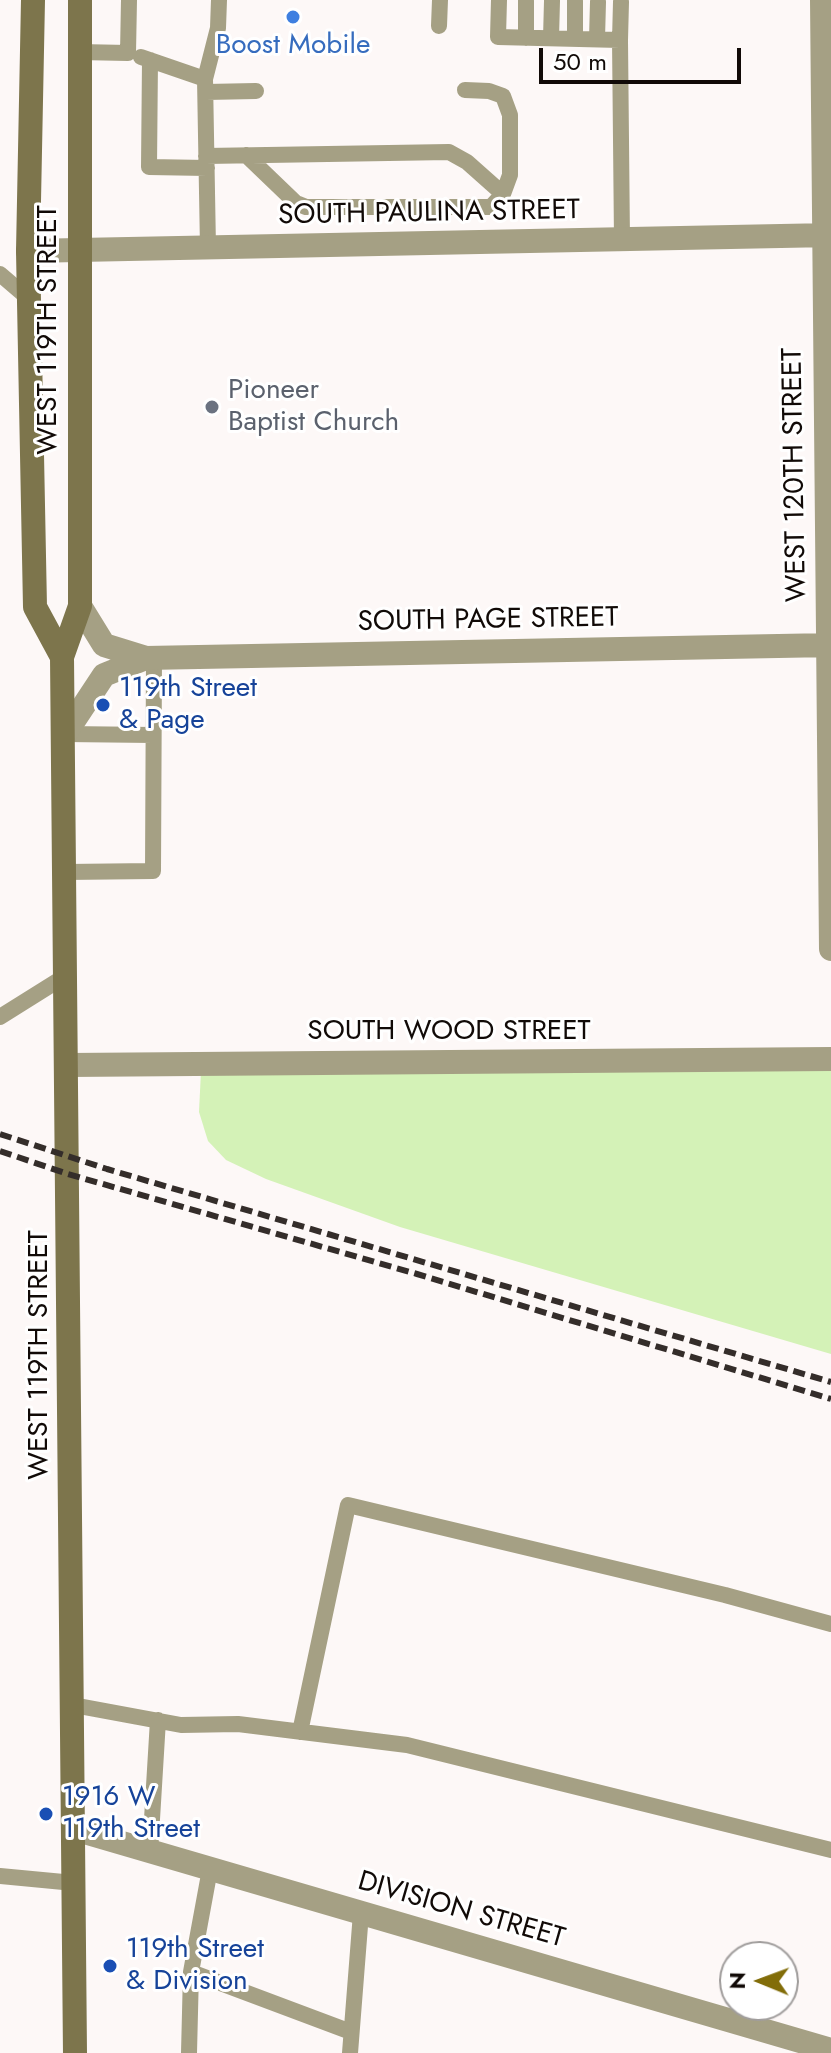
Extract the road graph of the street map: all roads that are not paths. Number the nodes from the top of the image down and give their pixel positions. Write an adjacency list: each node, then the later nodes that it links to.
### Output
1 (33, 0): 32 (street, WEST 119TH STREET)
2 (80, 0): 19 (street, WEST 119TH STREET)
3 (129, 0): 20 (lane)
4 (219, 0): 22 (lane)
5 (440, 0): 13 (lane)
6 (499, 0): 14 (lane)
7 (822, 0): 28 (street, WEST 120TH STREET)
8 (526, 1): 14 (lane)
9 (552, 1): 15 (lane)
10 (575, 1): 16 (lane)
11 (598, 2): 17 (lane)
12 (621, 2): 18 (lane)
13 (439, 26)
14 (526, 38): 15 (lane)
15 (551, 38): 16 (lane)
16 (575, 39): 17 (lane)
17 (597, 39): 18 (lane)
18 (620, 40): 29 (lane)
19 (79, 52): 20 (lane); 31 (street, WEST 119TH STREET)
20 (128, 53): 21 (lane)
21 (150, 60): 22 (lane); 26 (lane)
22 (206, 85): 24 (lane); 26 (lane)
23 (465, 90): 27 (lane)
24 (256, 91)
25 (246, 155): 26 (lane); 27 (lane); 27 (lane)
26 (206, 162): 30 (lane)
27 (503, 194)
28 (827, 235): 29 (street, SOUTH PAULINA STREET); 35 (street, WEST 120TH STREET)
29 (622, 240): 30 (street, SOUTH PAULINA STREET)
30 (208, 248): 31 (street, SOUTH PAULINA STREET)
31 (79, 250): 32 (street, SOUTH PAULINA STREET); 36 (street, WEST 119TH STREET)
32 (28, 251): 34 (street, WEST 119TH STREET)
33 (0, 274): 34 (lane)
34 (28, 298): 38 (street, WEST 119TH STREET)
35 (828, 441): 37 (street, WEST 120TH STREET)
36 (80, 606): 38 (street, WEST 119TH STREET); 39 (street, SOUTH PAGE STREET)
37 (830, 645): 39 (street, SOUTH PAGE STREET); 43 (street, WEST 120TH STREET)
38 (62, 657): 40 (street, WEST 119TH STREET)
39 (150, 658): 40 (street, SOUTH PAGE STREET); 41 (lane)
40 (65, 734): 41 (lane); 42 (street, WEST 119TH STREET)
41 (153, 735): 42 (lane)
42 (66, 872): 44 (street, WEST 119TH STREET)
43 (831, 949)
44 (67, 975): 45 (lane); 47 (street, WEST 119TH STREET)
45 (0, 1017)
46 (831, 1059): 47 (street, SOUTH WOOD STREET)
47 (68, 1065): 49 (street, WEST 119TH STREET)
48 (831, 1624): 51 (lane)
49 (73, 1705): 50 (lane); 52 (street, WEST 119TH STREET)
50 (158, 1720): 51 (lane); 54 (lane)
51 (300, 1732): 53 (lane)
52 (74, 1829): 54 (street, DIVISION STREET); 57 (street, WEST 119TH STREET)
53 (831, 1850)
54 (150, 1852): 55 (street, DIVISION STREET)
55 (210, 1869): 58 (street, DIVISION STREET); 59 (lane)
56 (0, 1876): 57 (lane)
57 (74, 1883): 62 (street, WEST 119TH STREET)
58 (361, 1913): 60 (lane); 61 (street, DIVISION STREET)
59 (191, 1972): 60 (lane); 63 (lane)
60 (351, 2032): 64 (lane)
61 (831, 2050)
62 (75, 2053)
63 (189, 2053)
64 (350, 2053)

